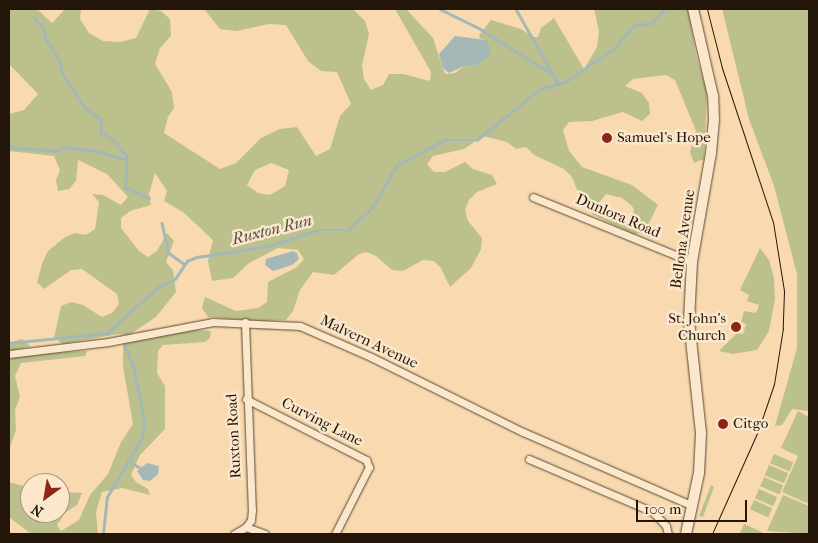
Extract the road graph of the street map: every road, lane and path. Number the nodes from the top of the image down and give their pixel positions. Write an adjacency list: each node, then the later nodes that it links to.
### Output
1 (693, 9): 3 (main road, Bellona Avenue)
2 (533, 197): 3 (street, Dunlora Road)
3 (692, 262): 8 (main road, Bellona Avenue)
4 (245, 322): 5 (street, Malvern Avenue); 6 (street, Ruxton Road); 8 (street, Malvern Avenue)
5 (9, 354)
6 (246, 399): 9 (street, Ruxton Road); 12 (street, Curving Lane)
7 (529, 459): 13 (street)
8 (693, 506): 14 (main road, Bellona Avenue)
9 (246, 526): 10 (street); 11 (street)
10 (234, 534)
11 (265, 534)
12 (335, 534)
13 (668, 534)
14 (686, 534)

